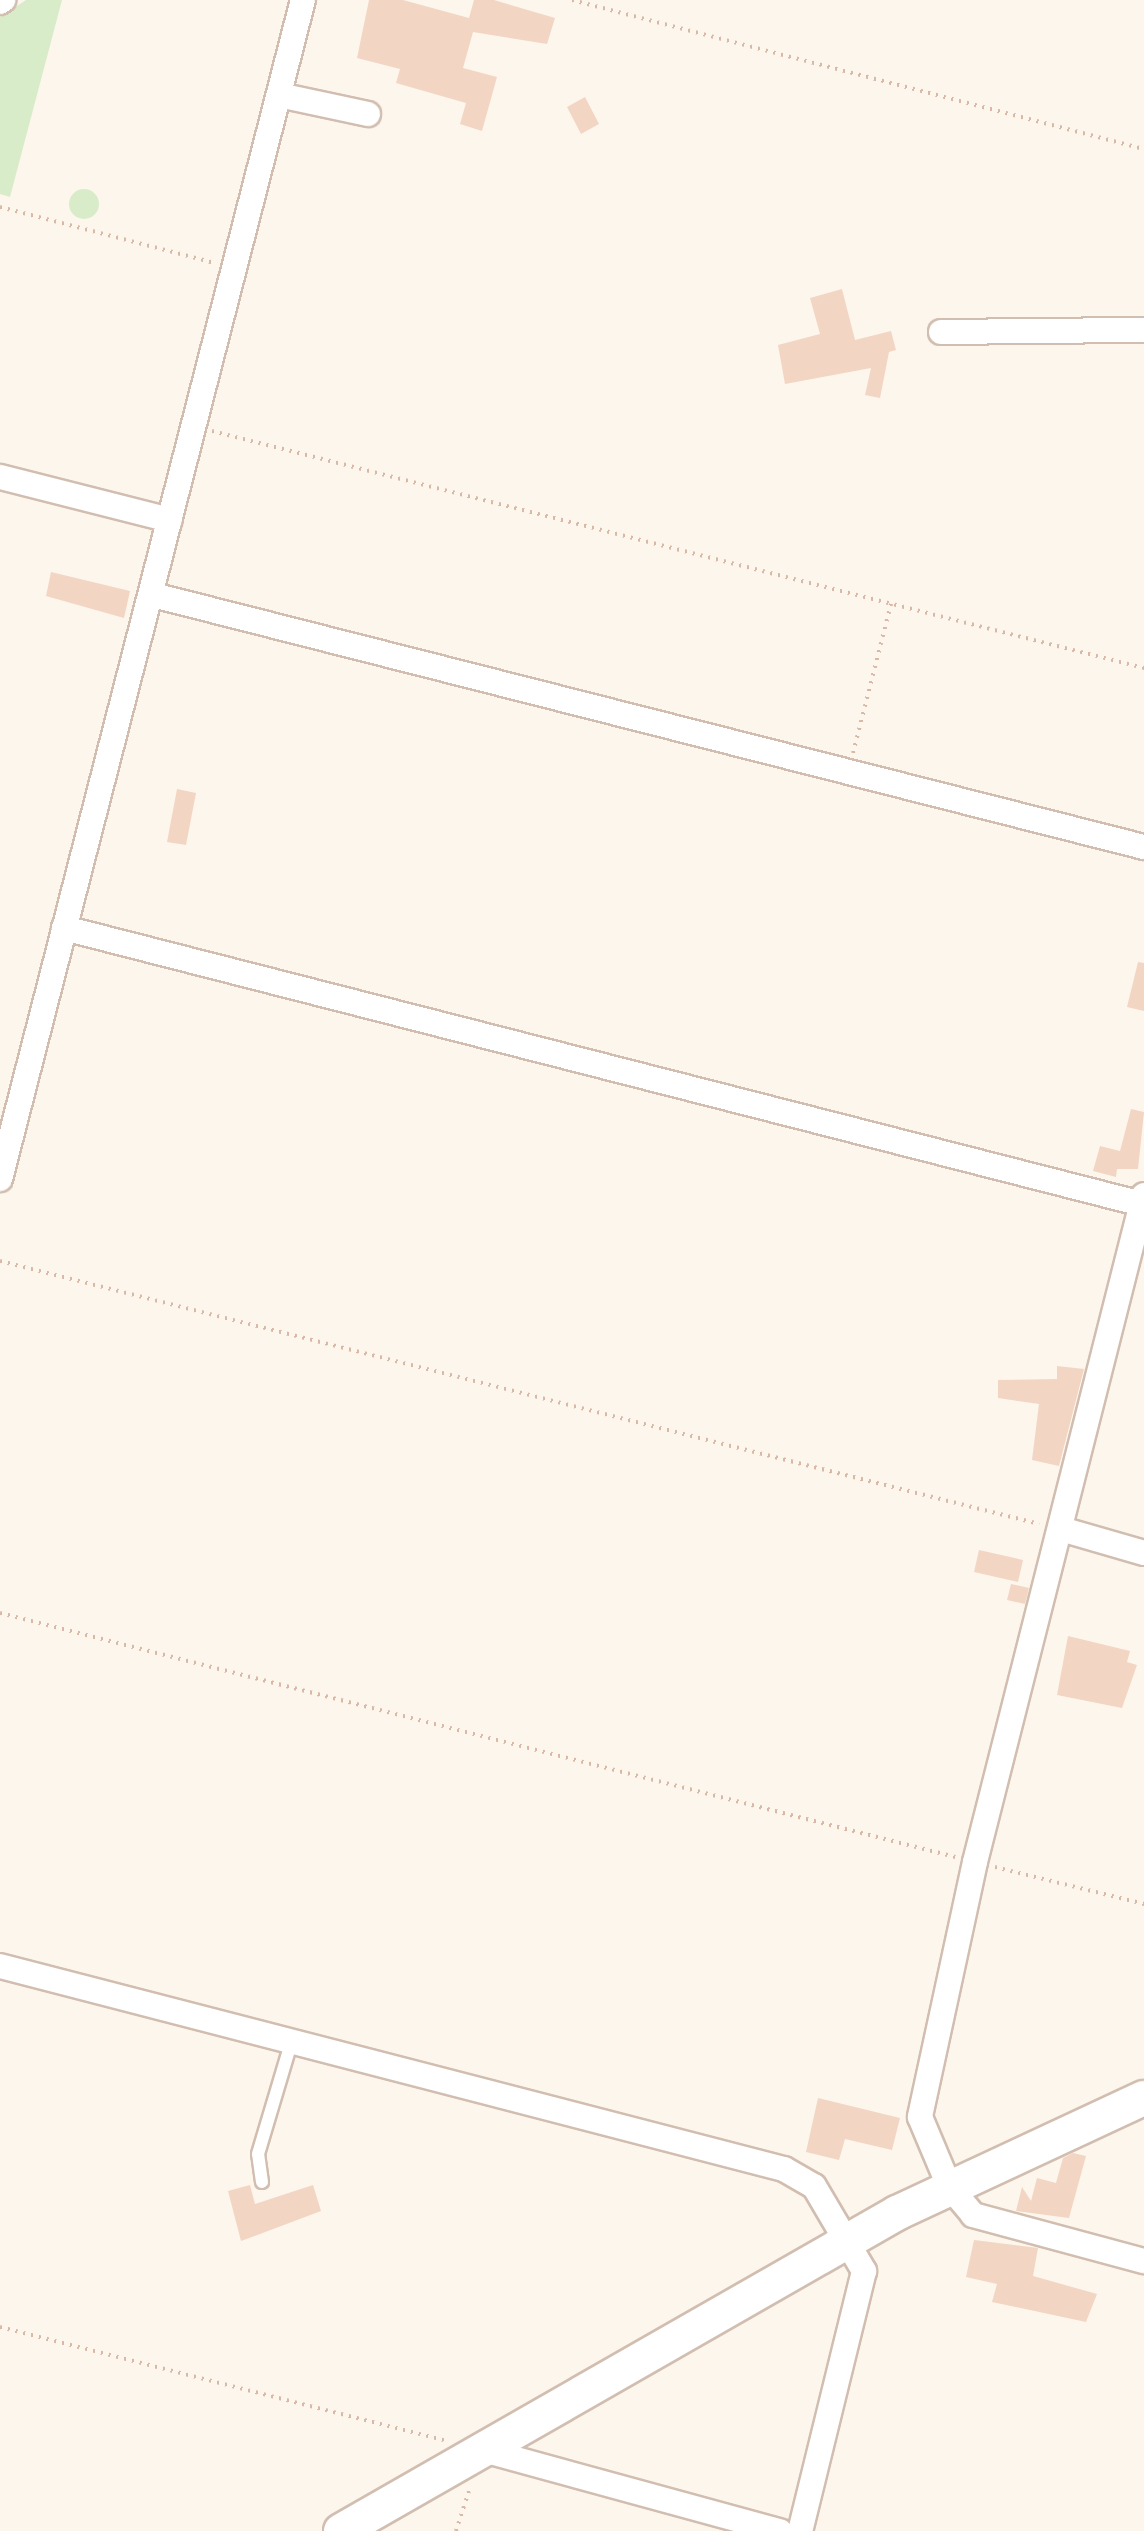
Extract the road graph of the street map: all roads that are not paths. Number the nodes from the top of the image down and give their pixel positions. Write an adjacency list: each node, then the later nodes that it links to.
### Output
1 (303, 0): 2 (street)
2 (279, 95): 3 (street); 7 (street)
3 (368, 114)
4 (1144, 330): 5 (street)
5 (941, 332)
6 (0, 477): 7 (street)
7 (170, 520): 8 (street)
8 (153, 595): 9 (street); 10 (street)
9 (1144, 847)
10 (64, 928): 11 (street); 12 (street)
11 (0, 1179)
12 (1143, 1200): 13 (street)
13 (1061, 1529): 14 (street); 19 (street)
14 (1144, 1553)
15 (0, 1966): 16 (street)
16 (291, 2043): 18 (lane); 20 (street)
17 (1144, 2098): 19 (street)
18 (262, 2182)
19 (949, 2186): 20 (street); 21 (street)
20 (850, 2238): 22 (street); 25 (street)
21 (1144, 2261)
22 (483, 2450): 23 (street); 24 (street)
23 (341, 2531)
24 (780, 2531)
25 (800, 2531)

